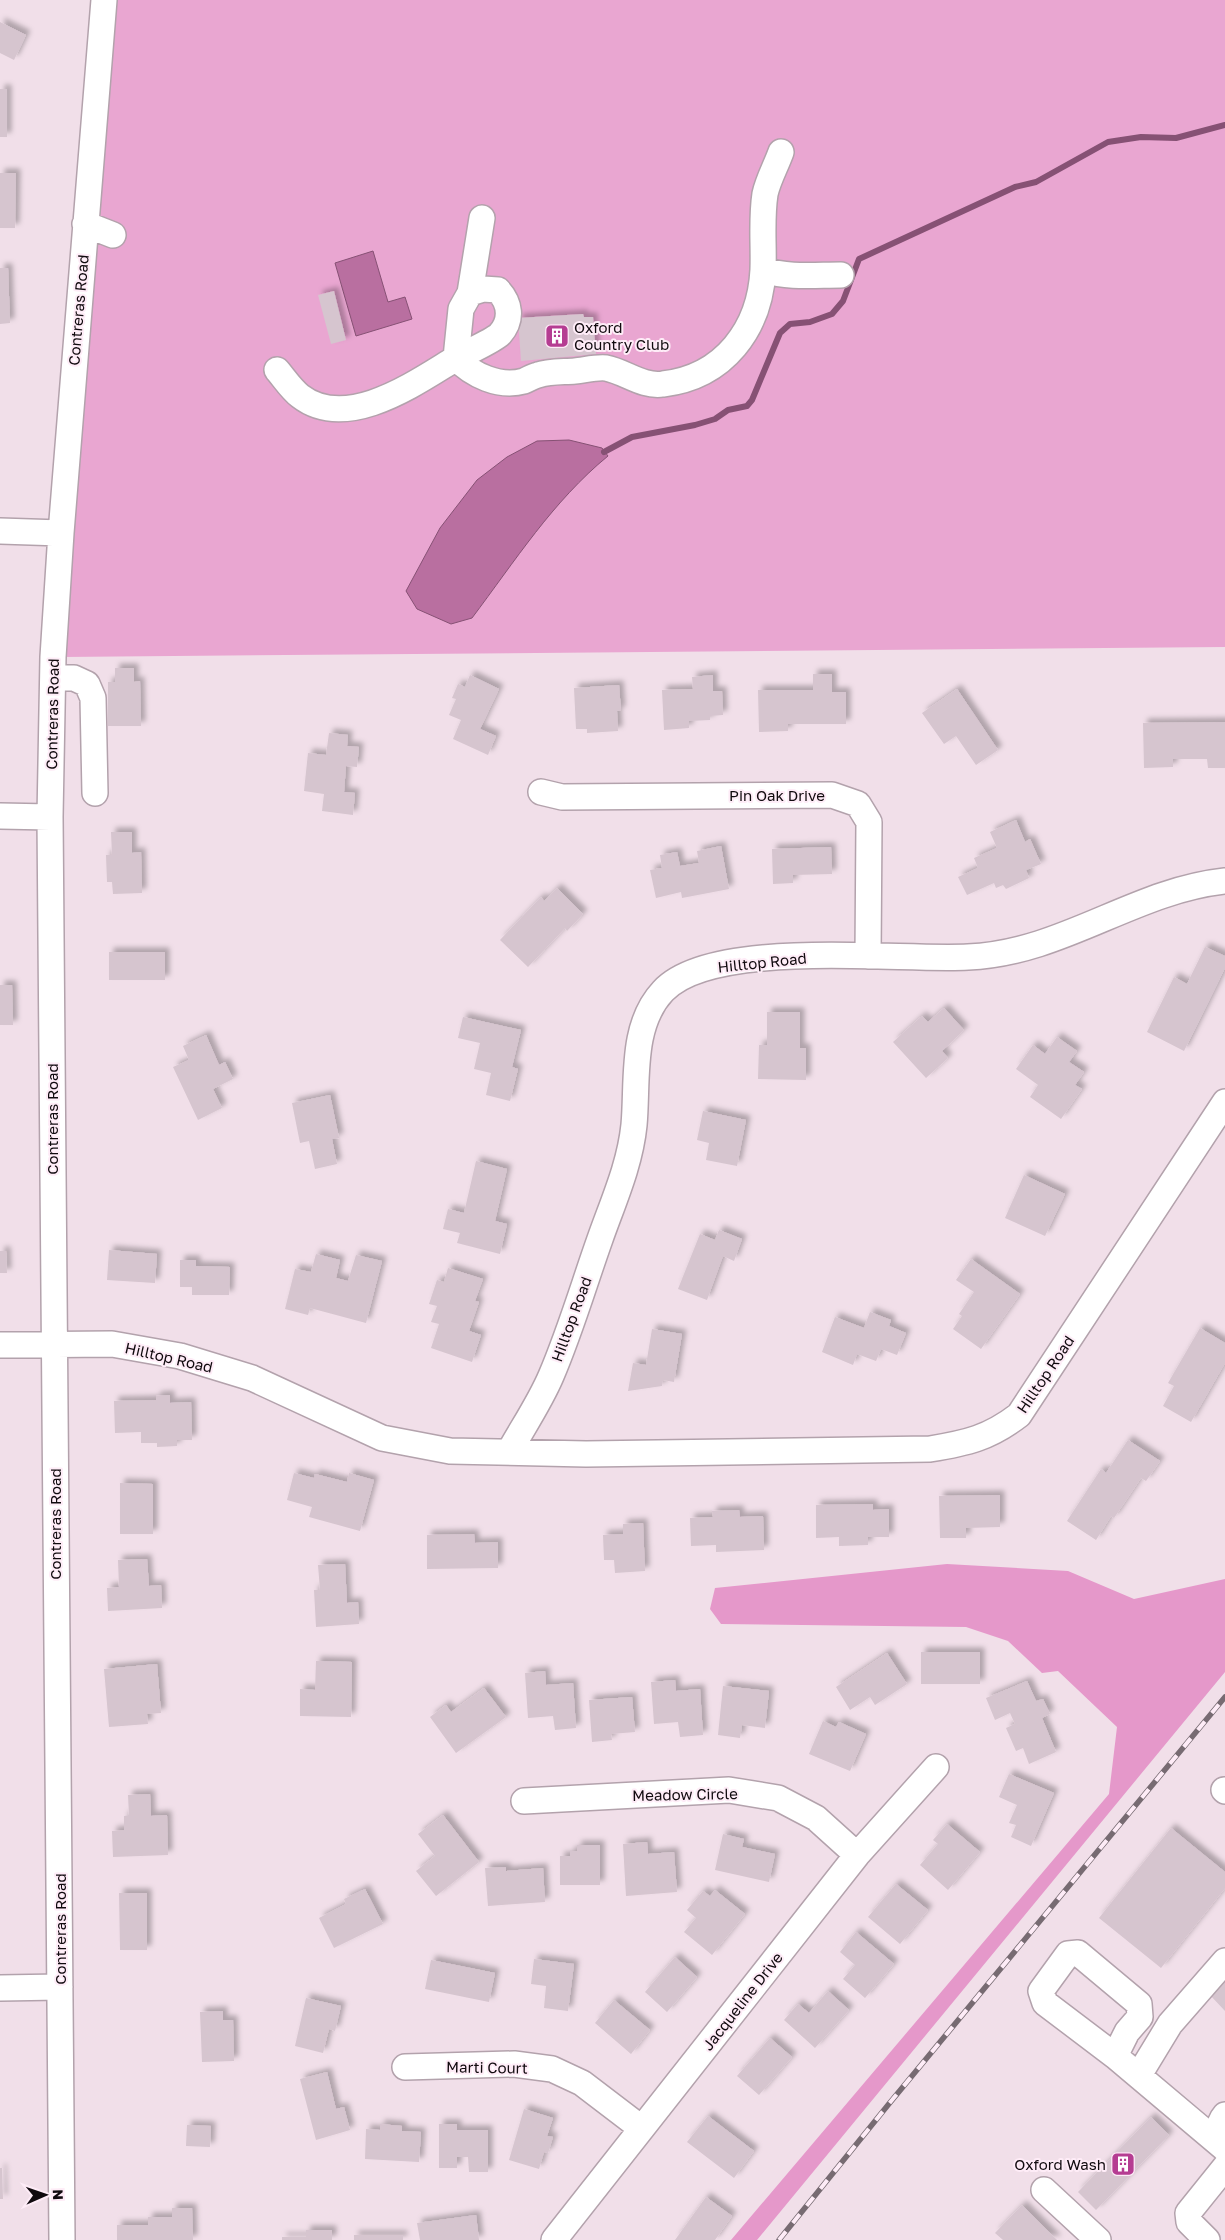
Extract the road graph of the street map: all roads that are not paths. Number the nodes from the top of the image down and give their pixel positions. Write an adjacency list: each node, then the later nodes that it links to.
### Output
1 (104, 0): 4 (street, Contreras Road)
2 (781, 152): 6 (street)
3 (482, 218): 8 (street)
4 (85, 224): 5 (street); 12 (street, Contreras Road)
5 (113, 235)
6 (763, 270): 7 (street); 9 (street)
7 (841, 275)
8 (470, 293): 9 (street); 9 (street)
9 (456, 358): 10 (street)
10 (277, 370)
11 (0, 531): 12 (street)
12 (60, 533): 13 (street, Contreras Road)
13 (52, 678): 15 (street); 17 (street, Contreras Road)
14 (541, 792): 19 (street, Pin Oak Drive)
15 (95, 793)
16 (0, 816): 17 (street)
17 (50, 817): 21 (street, Contreras Road)
18 (1225, 881): 19 (street, Hilltop Road)
19 (868, 956): 23 (street, Hilltop Road)
20 (1225, 1102): 23 (street, Hilltop Road)
21 (53, 1344): 22 (street, Hilltop Road); 23 (street, Hilltop Road); 28 (street, Contreras Road)
22 (0, 1345)
23 (509, 1452)
24 (936, 1766): 26 (street, Jacqueline Drive)
25 (524, 1801): 26 (street, Meadow Circle)
26 (857, 1855): 34 (street, Jacqueline Drive)
27 (1225, 1961): 32 (street)
28 (60, 1987): 29 (street); 37 (street, Contreras Road)
29 (0, 1988)
30 (1115, 2056): 32 (street)
31 (405, 2067): 34 (street, Marti Court)
32 (1139, 2075): 35 (street)
33 (1225, 2115): 35 (street)
34 (642, 2128): 38 (street, Jacqueline Drive)
35 (1224, 2154): 40 (street)
36 (1044, 2190): 39 (street)
37 (62, 2240)
38 (554, 2240)
39 (1098, 2240)
40 (1207, 2240)

